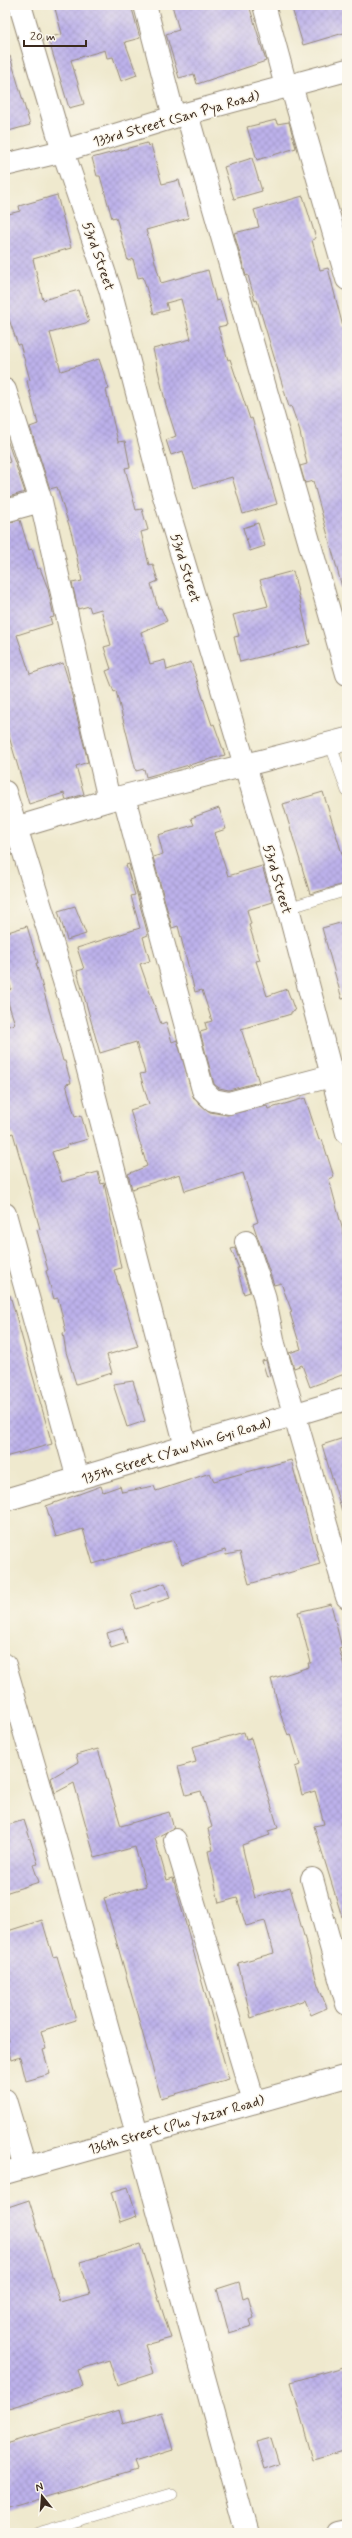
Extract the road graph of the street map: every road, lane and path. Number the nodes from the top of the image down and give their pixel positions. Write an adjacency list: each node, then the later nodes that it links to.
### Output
1 (20, 5): 7 (street, 53rd Street)
2 (145, 5): 6 (street)
3 (264, 5): 5 (street)
4 (347, 70): 5 (street, 133rd Street (San Pya Road))
5 (289, 86): 6 (street, 133rd Street (San Pya Road)); 9 (street)
6 (180, 116): 7 (street, 133rd Street (San Pya Road)); 13 (street)
7 (63, 151): 8 (street, 133rd Street (San Pya Road)); 15 (street, 53rd Street)
8 (5, 165)
9 (347, 279)
10 (5, 390): 11 (street)
11 (41, 501): 12 (street); 18 (street)
12 (5, 511)
13 (347, 674)
14 (338, 741): 15 (street); 16 (lane)
15 (245, 765): 18 (street); 21 (street, 53rd Street)
16 (347, 791)
17 (5, 792): 19 (street)
18 (116, 799): 19 (street); 22 (street)
19 (10, 829): 28 (street)
20 (347, 890): 21 (lane)
21 (288, 908): 22 (street, 53rd Street)
22 (331, 1076): 23 (street, 53rd Street)
23 (347, 1133)
24 (5, 1214): 29 (street)
25 (246, 1242): 27 (street)
26 (347, 1399): 27 (street, 135th Street (Yaw Min Gyi Road))
27 (295, 1414): 28 (street, 135th Street (Yaw Min Gyi Road)); 31 (street)
28 (186, 1447): 29 (street, 135th Street (Yaw Min Gyi Road))
29 (78, 1480): 30 (street, 135th Street (Yaw Min Gyi Road))
30 (5, 1500)
31 (347, 1597)
32 (5, 1665): 39 (street)
33 (175, 1840): 38 (street)
34 (312, 1879): 35 (street)
35 (347, 2004)
36 (347, 2076): 38 (street, 136th Street (Pho Yazar Road))
37 (5, 2100): 40 (street)
38 (254, 2102): 39 (street, 136th Street (Pho Yazar Road))
39 (136, 2135): 40 (street, 136th Street (Pho Yazar Road)); 44 (street)
40 (15, 2170)
41 (172, 2494): 43 (lane)
42 (347, 2531): 45 (street)
43 (38, 2533)
44 (246, 2533)
45 (338, 2533)

